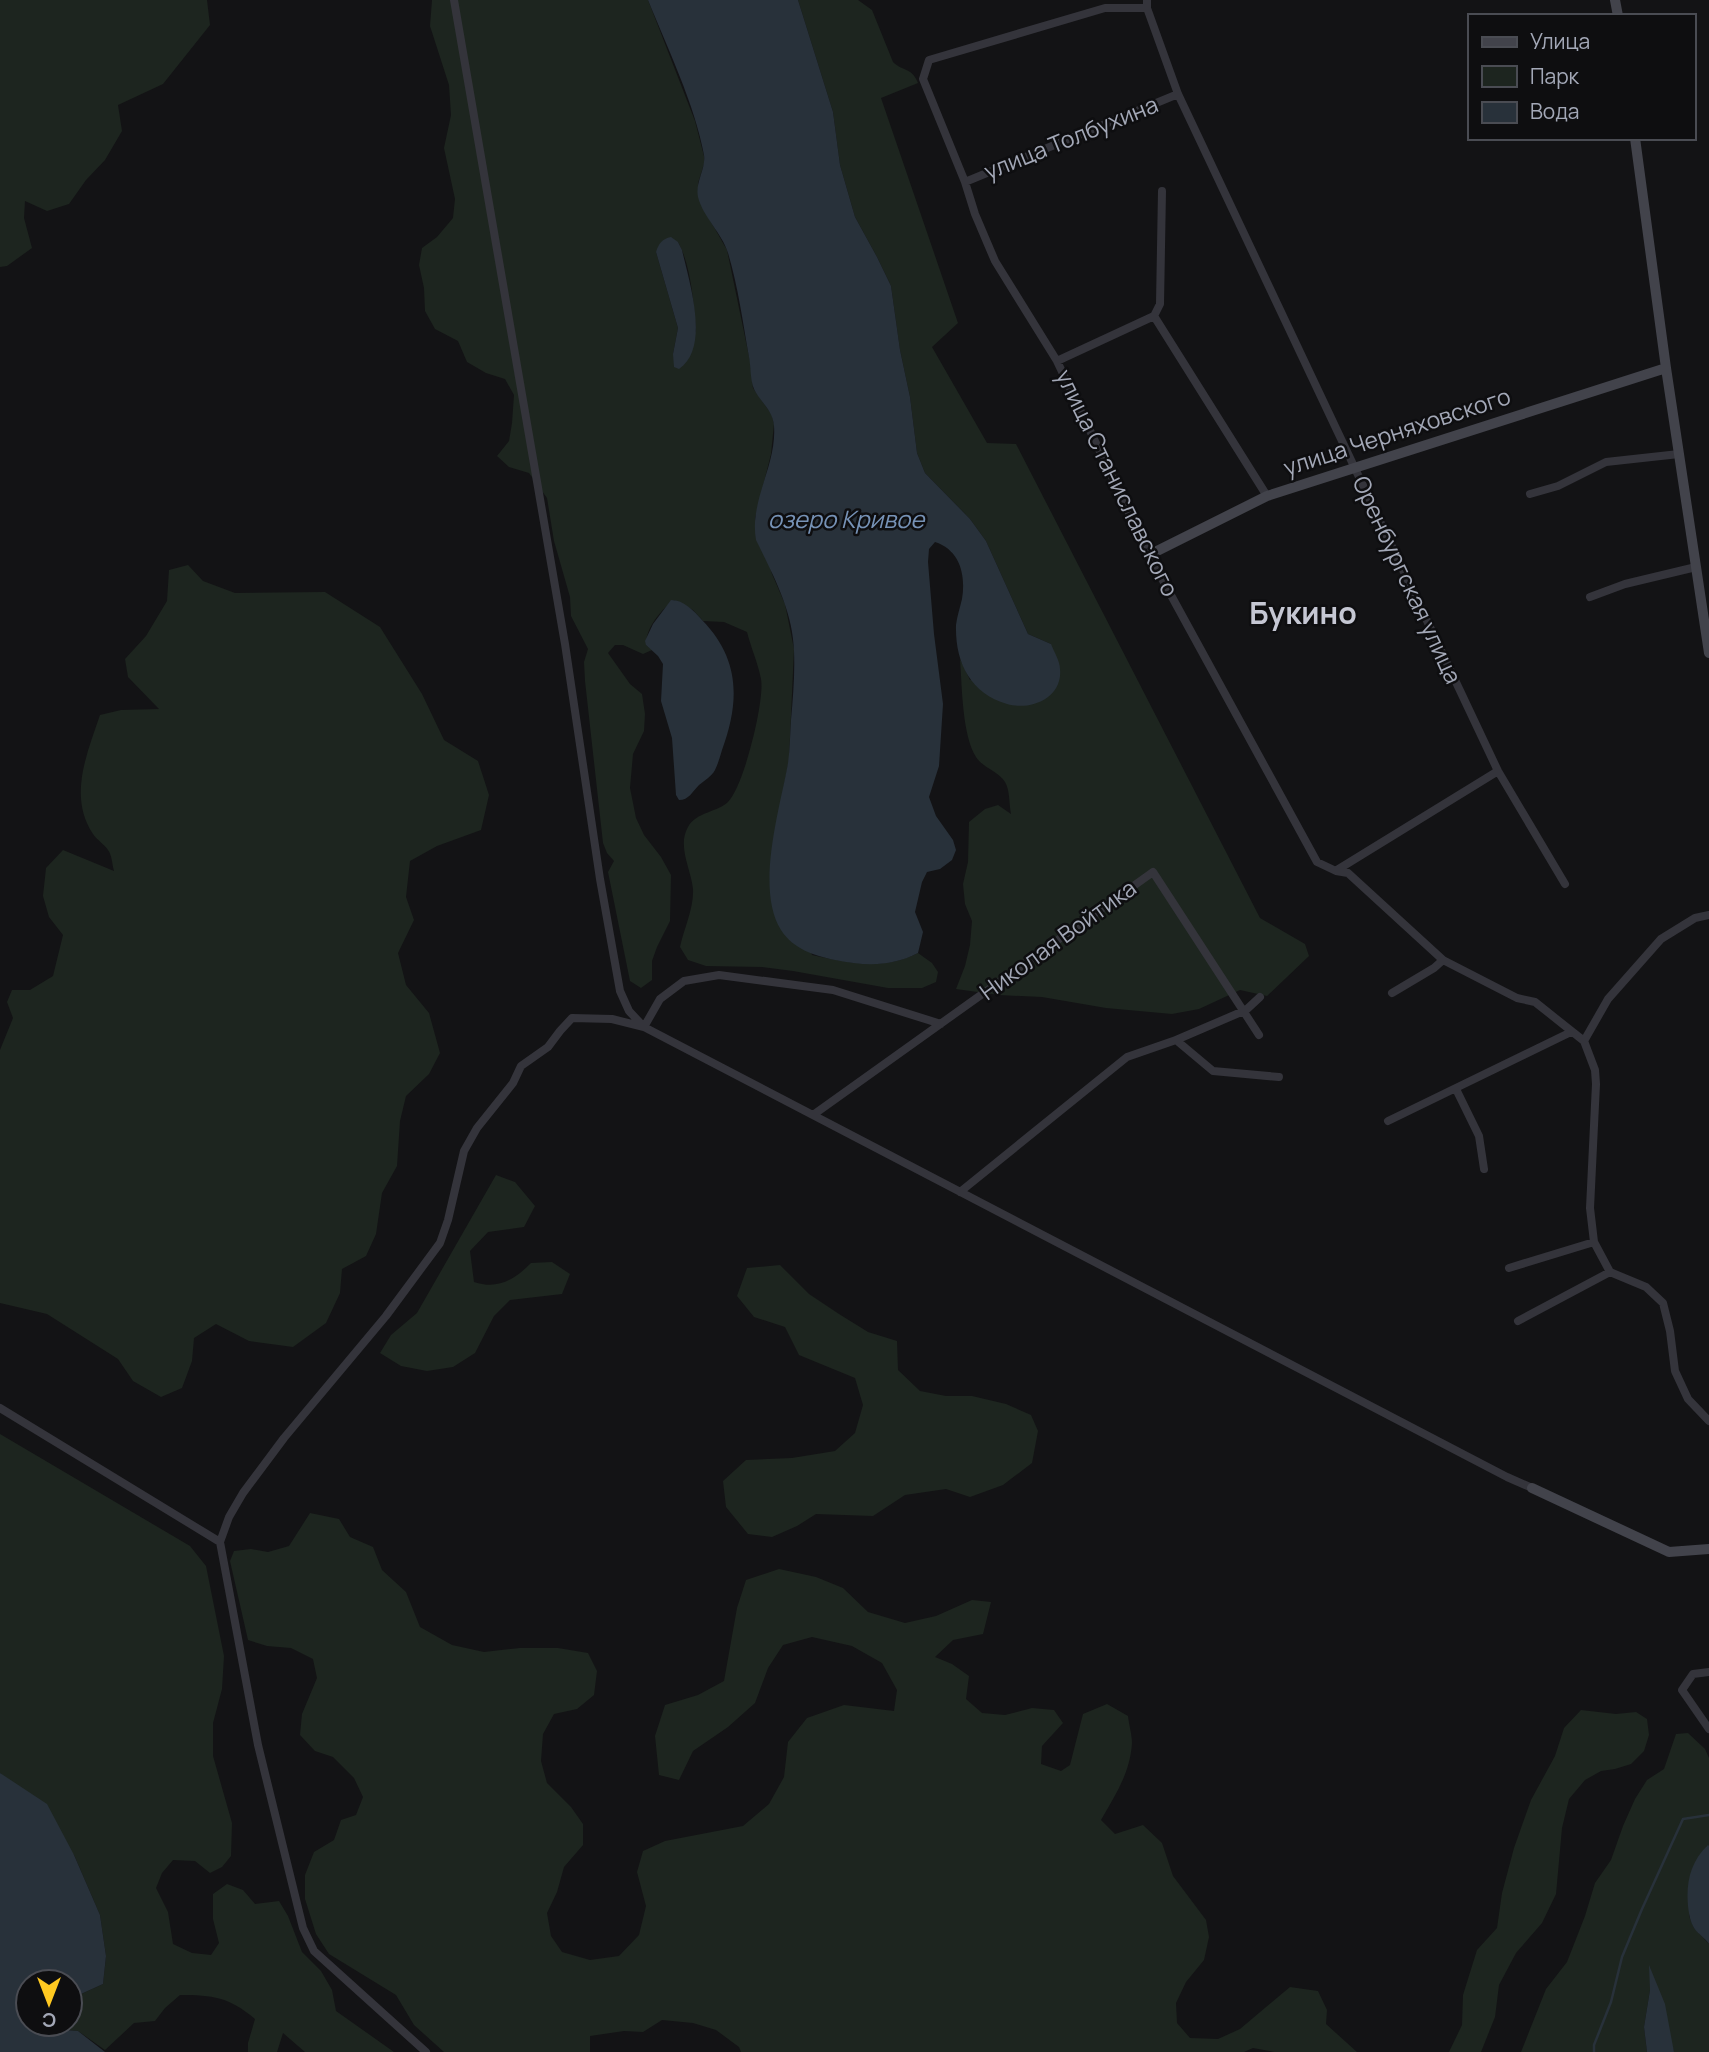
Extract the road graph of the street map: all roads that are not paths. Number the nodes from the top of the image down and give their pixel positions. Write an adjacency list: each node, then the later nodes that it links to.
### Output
1 (454, 0): 27 (street)
2 (1147, 4): 3 (street, Оренбургская улица); 5 (street, улица Станиславского)
3 (1178, 94): 5 (street, улица Толбухина); 11 (street, Оренбургская улица)
4 (1635, 140): 9 (street)
5 (965, 182): 8 (street, улица Станиславского)
6 (1162, 191): 7 (street)
7 (1154, 316): 8 (street); 13 (street)
8 (1058, 361): 14 (street, улица Станиславского)
9 (1666, 368): 10 (street); 11 (street, улица Черняховского)
10 (1679, 454): 12 (street); 15 (street)
11 (1353, 467): 13 (street, улица Черняховского); 18 (street, Оренбургская улица)
12 (1530, 494)
13 (1267, 496): 14 (street, улица Черняховского)
14 (1149, 555): 19 (street, улица Станиславского)
15 (1696, 567): 16 (street); 17 (street)
16 (1590, 597)
17 (1709, 653)
18 (1498, 771): 19 (street); 20 (street, Оренбургская улица)
19 (1336, 871): 22 (street, улица Станиславского)
20 (1565, 884)
21 (1709, 915): 31 (street)
22 (1443, 960): 23 (street); 28 (street, улица Станиславского)
23 (1392, 993)
24 (1260, 997): 25 (street)
25 (1243, 1011): 26 (street, Николая Войтика); 29 (street, Николая Войтика); 30 (street)
26 (941, 1024): 27 (street); 34 (street)
27 (644, 1027): 34 (street); 45 (street)
28 (1571, 1032): 31 (street, улица Станиславского); 33 (street)
29 (1259, 1035)
30 (1176, 1040): 32 (street); 37 (street)
31 (1584, 1041): 38 (street)
32 (1279, 1077)
33 (1456, 1089): 35 (street); 36 (street)
34 (813, 1115): 37 (street)
35 (1388, 1121)
36 (1484, 1169)
37 (960, 1192): 44 (street)
38 (1594, 1242): 39 (street); 40 (street)
39 (1509, 1268)
40 (1611, 1272): 41 (street); 43 (street)
41 (1518, 1321)
42 (0, 1408): 45 (street)
43 (1709, 1421)
44 (1532, 1488): 46 (street)
45 (220, 1542): 49 (street)
46 (1709, 1549)
47 (1709, 1672): 48 (street)
48 (1709, 1729)
49 (426, 2052)

